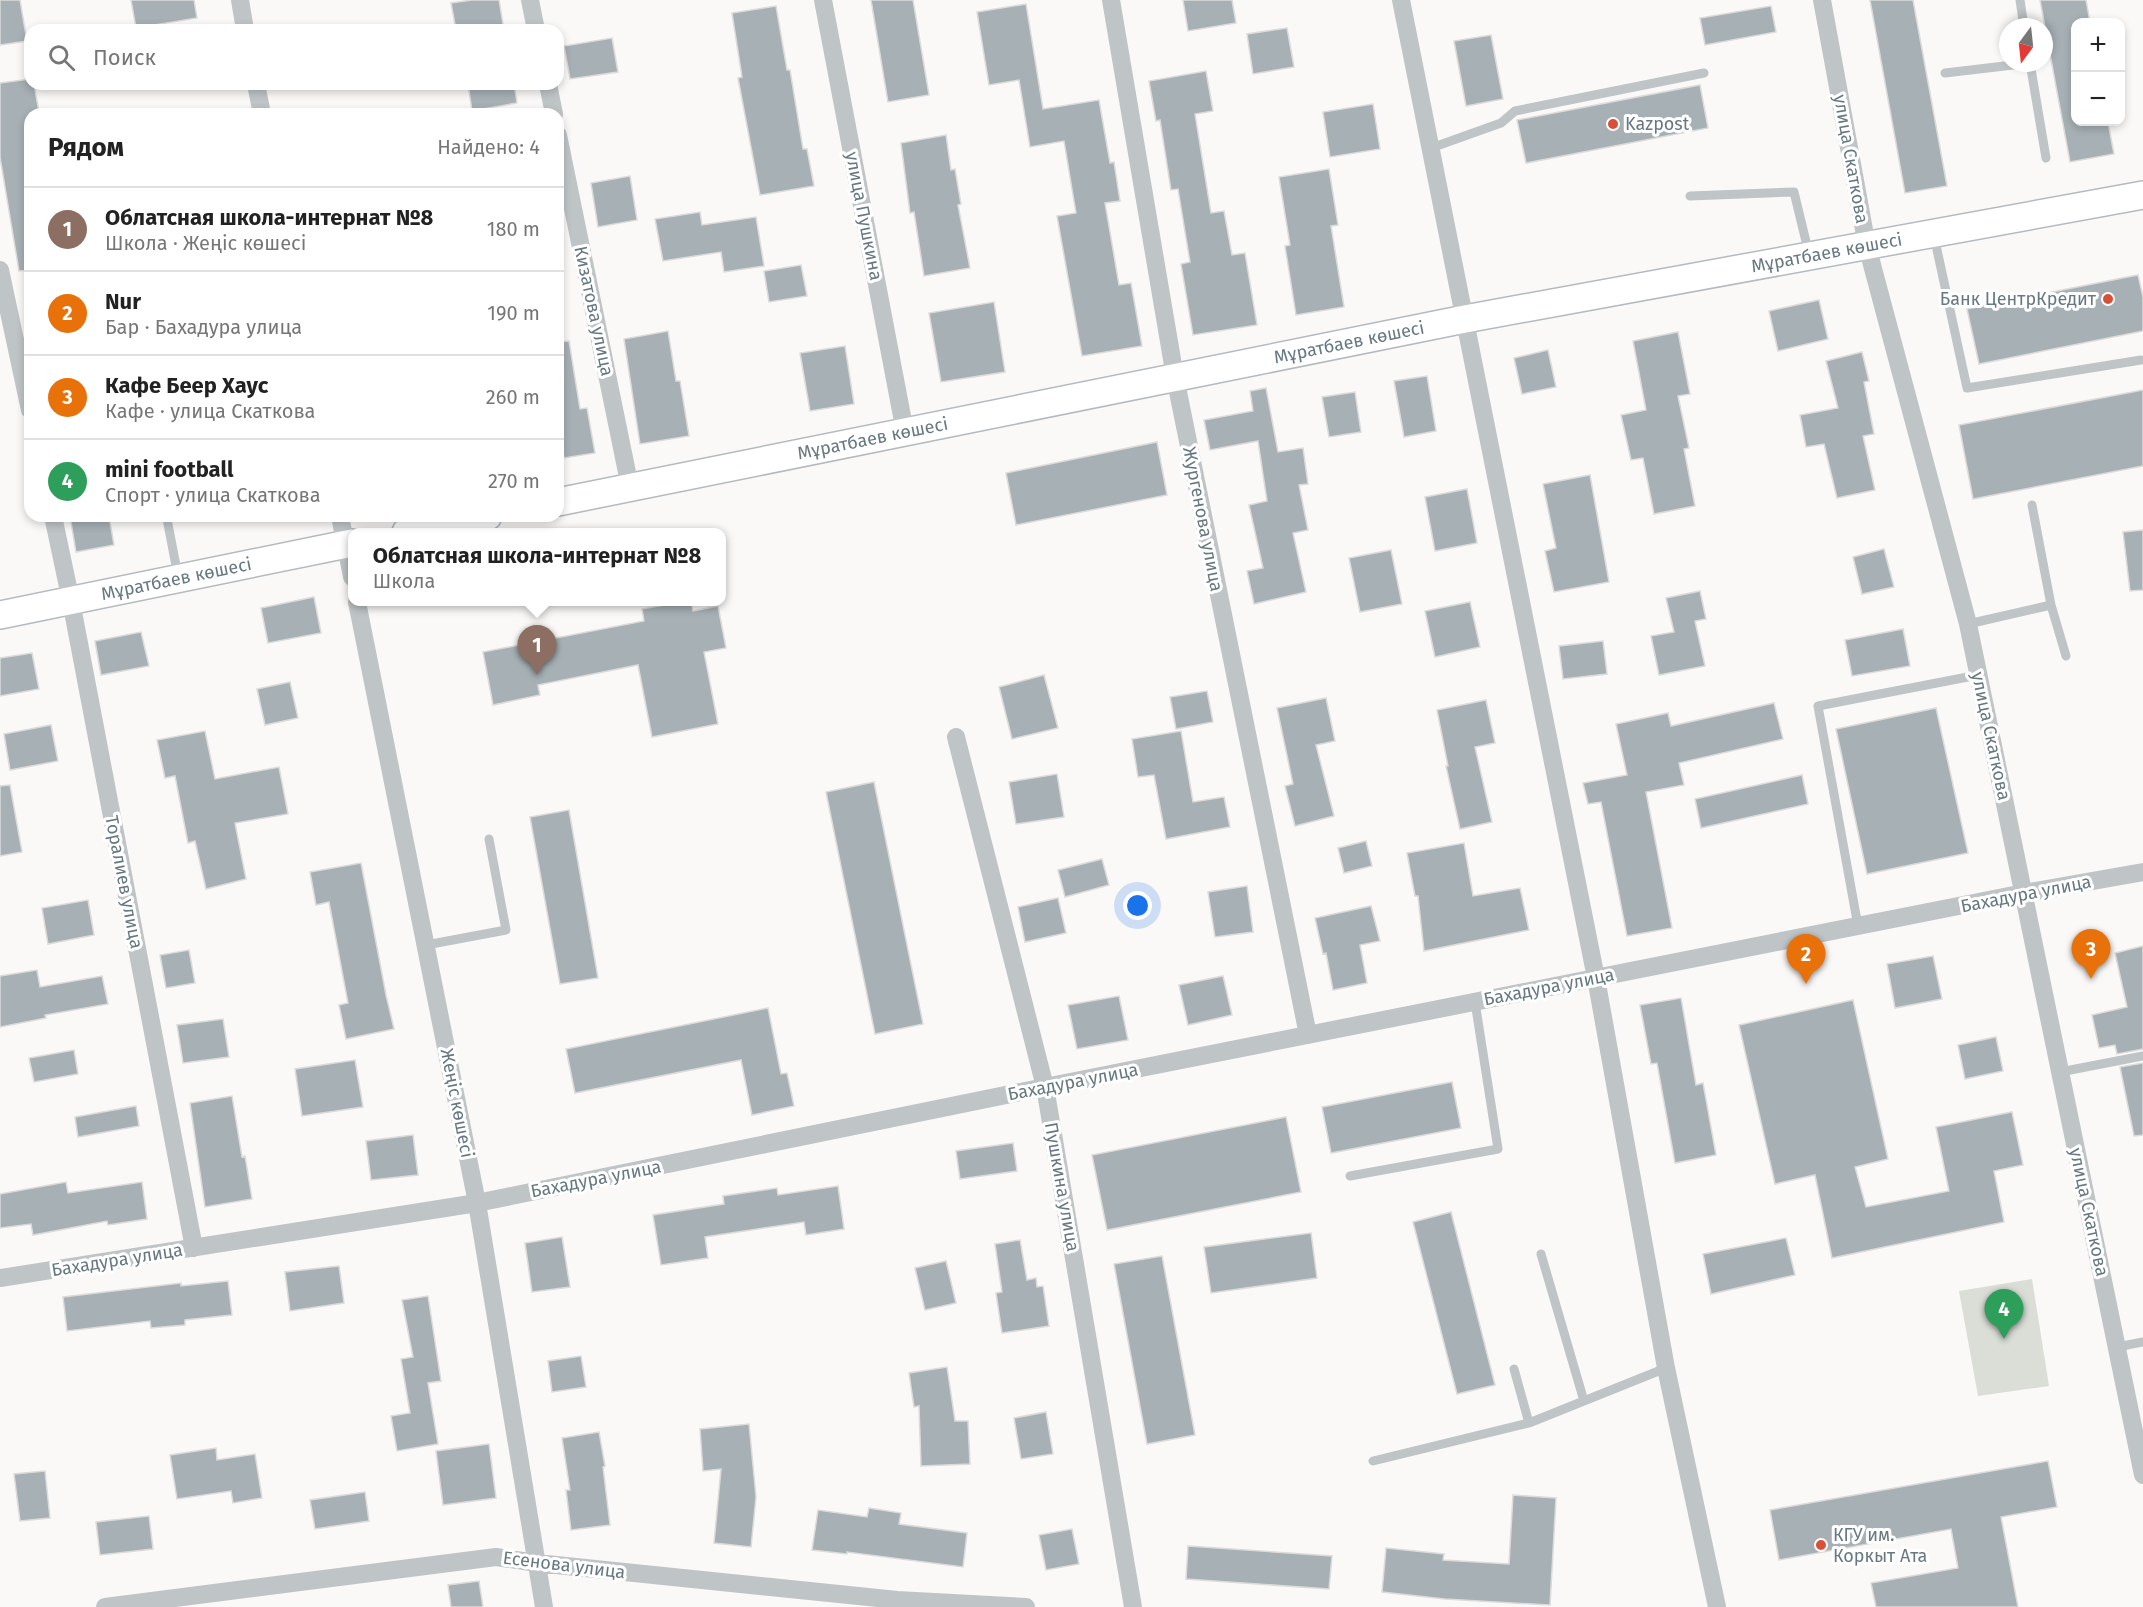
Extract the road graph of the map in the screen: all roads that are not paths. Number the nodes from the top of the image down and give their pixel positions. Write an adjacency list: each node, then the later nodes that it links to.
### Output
1 (240, 0): 9 (street)
2 (530, 0): 10 (street)
3 (823, 0): 32 (street, улица Пушкина)
4 (1111, 0): 30 (street, Жургенова улица)
5 (1401, 0): 19 (street)
6 (1822, 0): 25 (street, улица Скаткова)
7 (2020, 0): 8 (lane)
8 (2023, 18)
9 (244, 24)
10 (536, 24)
11 (1999, 67): 14 (lane)
12 (2032, 72): 20 (lane)
13 (1704, 73): 19 (lane)
14 (1945, 73)
15 (257, 90): 17 (street)
16 (549, 90): 18 (street)
17 (261, 108)
18 (553, 108)
19 (1431, 148): 28 (street)
20 (2046, 158)
21 (564, 164): 33 (street, Кизатова улица)
22 (2143, 195): 24 (street, Мұратбаев көшесі)
23 (1690, 196): 26 (lane)
24 (1934, 234): 25 (street, Мұратбаев көшесі); 29 (lane)
25 (1867, 246): 26 (street, Мұратбаев көшесі); 48 (street, улица Скаткова)
26 (1810, 257): 28 (street, Мұратбаев көшесі)
27 (0, 270): 31 (street)
28 (1465, 319): 30 (street, Мұратбаев көшесі); 57 (street)
29 (2141, 360)
30 (1175, 377): 32 (street, Мұратбаев көшесі); 59 (street, Жургенова улица)
31 (24, 382)
32 (905, 432): 33 (street, Мұратбаев көшесі)
33 (630, 487): 34 (street, Мұратбаев көшесі)
34 (564, 501)
35 (2032, 505): 45 (lane)
36 (54, 522): 44 (street, Торалиев улица)
37 (168, 522): 43 (lane)
38 (342, 522): 41 (street)
39 (457, 522): 40 (street)
40 (426, 528)
41 (348, 541)
42 (348, 544): 43 (street, Мұратбаев көшесі)
43 (178, 579): 44 (street, Мұратбаев көшесі)
44 (71, 601): 47 (street, Мұратбаев көшесі); 65 (street, Торалиев улица)
45 (2051, 605): 48 (lane); 49 (lane)
46 (358, 606): 56 (street, Жеңіс көшесі)
47 (0, 615)
48 (1968, 624): 50 (street, улица Скаткова)
49 (2066, 657)
50 (1978, 675): 54 (street, улица Скаткова); 55 (lane)
51 (956, 737): 62 (street, Пушкина улица)
52 (489, 839): 56 (lane)
53 (2143, 872): 54 (street, Бахадура улица)
54 (2024, 894): 55 (street, Бахадура улица); 61 (street, улица Скаткова)
55 (1858, 926): 57 (street, Бахадура улица)
56 (426, 945): 64 (street, Жеңіс көшесі)
57 (1596, 978): 58 (street, Бахадура улица); 70 (street)
58 (1475, 1002): 59 (street, Бахадура улица); 63 (lane)
59 (1308, 1035): 62 (street, Бахадура улица)
60 (2143, 1056): 61 (lane)
61 (2060, 1072): 69 (street, улица Скаткова)
62 (1045, 1087): 64 (street, Бахадура улица); 81 (street, Пушкина улица)
63 (1350, 1176)
64 (477, 1203): 65 (street, Бахадура улица); 76 (street, Жеңіс көшесі)
65 (194, 1248): 67 (street, Бахадура улица)
66 (1541, 1254): 72 (lane)
67 (0, 1278)
68 (2143, 1342): 69 (lane)
69 (2117, 1347): 75 (street, улица Скаткова)
70 (1666, 1368): 72 (lane); 82 (street)
71 (1514, 1369): 73 (lane)
72 (1584, 1401): 73 (lane)
73 (1529, 1423): 74 (lane)
74 (1373, 1461)
75 (2143, 1475)
76 (537, 1563): 77 (street, Есенова улица); 78 (street, Есенова улица); 79 (street, Жеңіс көшесі)
77 (897, 1604): 80 (street, Есенова улица)
78 (105, 1607)
79 (544, 1607)
80 (1026, 1607)
81 (1133, 1607)
82 (1717, 1607)

